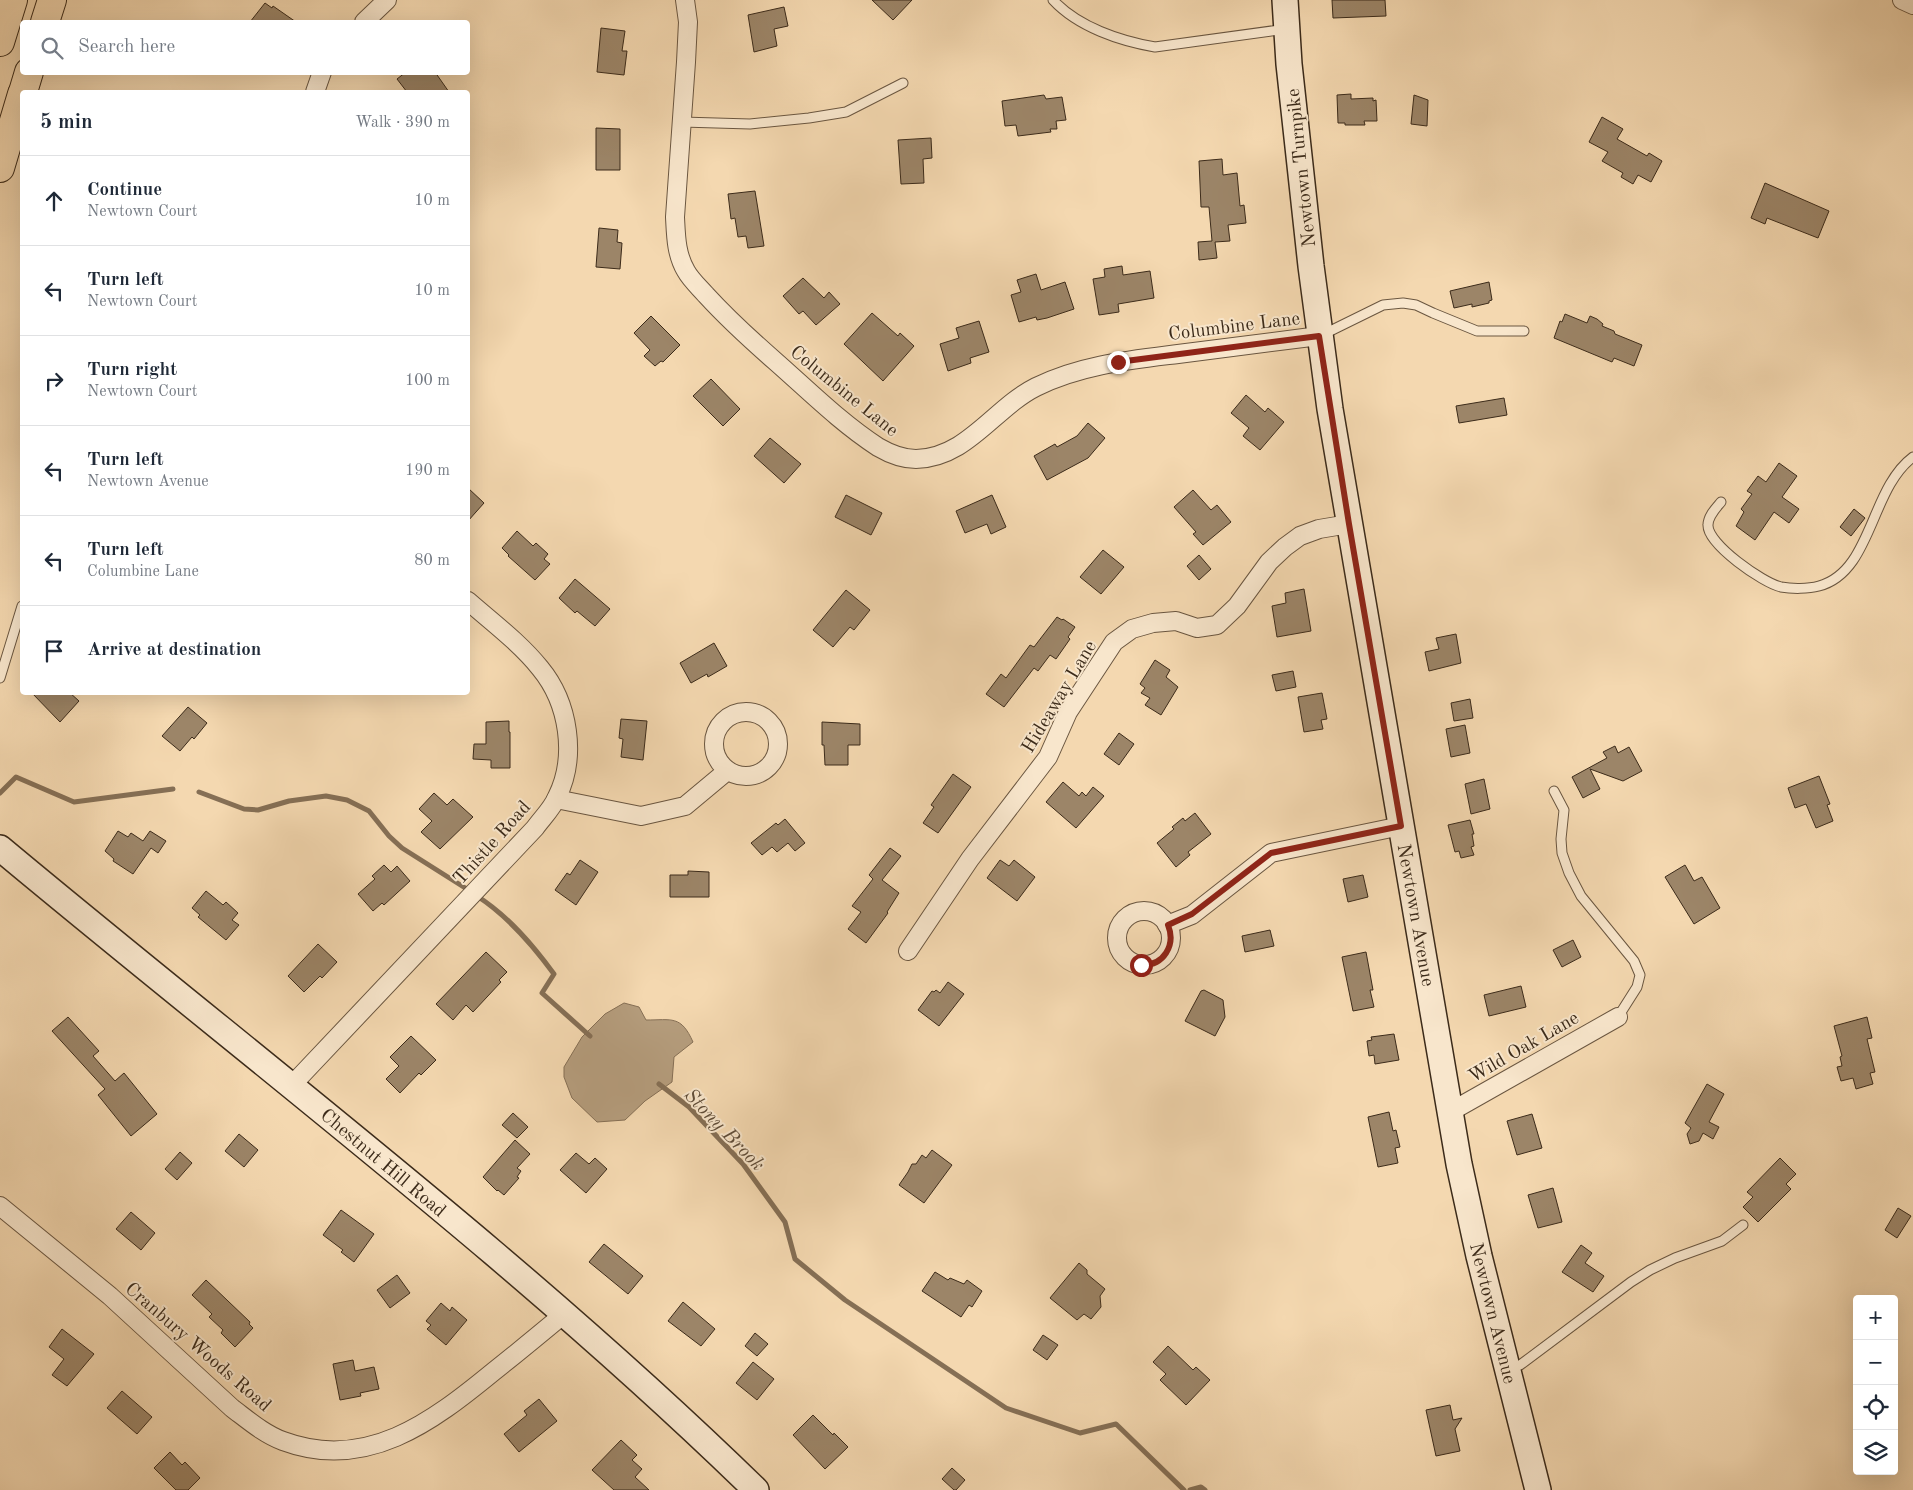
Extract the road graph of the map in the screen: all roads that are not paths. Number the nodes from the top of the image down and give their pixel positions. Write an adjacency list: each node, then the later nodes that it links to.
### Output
1 (13, 0): 12 (highway)
2 (52, 0): 9 (highway)
3 (387, 0): 10 (street)
4 (685, 0): 19 (street, Columbine Lane)
5 (1053, 0): 11 (lane)
6 (1284, 0): 11 (street, Newtown Turnpike)
7 (1902, 0): 8 (street)
8 (1913, 5)
9 (46, 20)
10 (366, 20)
11 (1286, 29): 22 (street, Newtown Turnpike)
12 (0, 42)
13 (28, 75): 16 (highway)
14 (321, 75): 17 (street)
15 (903, 83): 19 (lane)
16 (24, 90)
17 (316, 90)
18 (20, 103): 20 (highway)
19 (682, 122): 22 (street, Columbine Lane)
20 (0, 168)
21 (1524, 331): 22 (lane)
22 (1319, 336): 25 (street, Newtown Avenue)
23 (1913, 457): 24 (lane)
24 (1721, 502)
25 (1349, 524): 32 (street, Newtown Avenue); 35 (street, Hideaway Lane)
26 (470, 603): 31 (street, Thistle Road)
27 (20, 613): 28 (lane)
28 (0, 678)
29 (727, 771): 31 (street)
30 (1554, 791): 36 (lane)
31 (556, 799): 37 (street, Thistle Road)
32 (1401, 826): 34 (street); 38 (street, Newtown Avenue)
33 (0, 848): 37 (street, Chestnut Hill Road)
34 (1168, 925)
35 (908, 951)
36 (1618, 1017): 38 (street, Wild Oak Lane)
37 (292, 1086): 41 (street, Chestnut Hill Road)
38 (1450, 1112): 42 (street, Newtown Avenue)
39 (0, 1206): 41 (street, Cranbury Woods Road)
40 (1743, 1225): 42 (lane)
41 (564, 1314): 43 (street, Chestnut Hill Road)
42 (1508, 1369): 44 (street, Newtown Avenue)
43 (756, 1490)
44 (1538, 1490)

